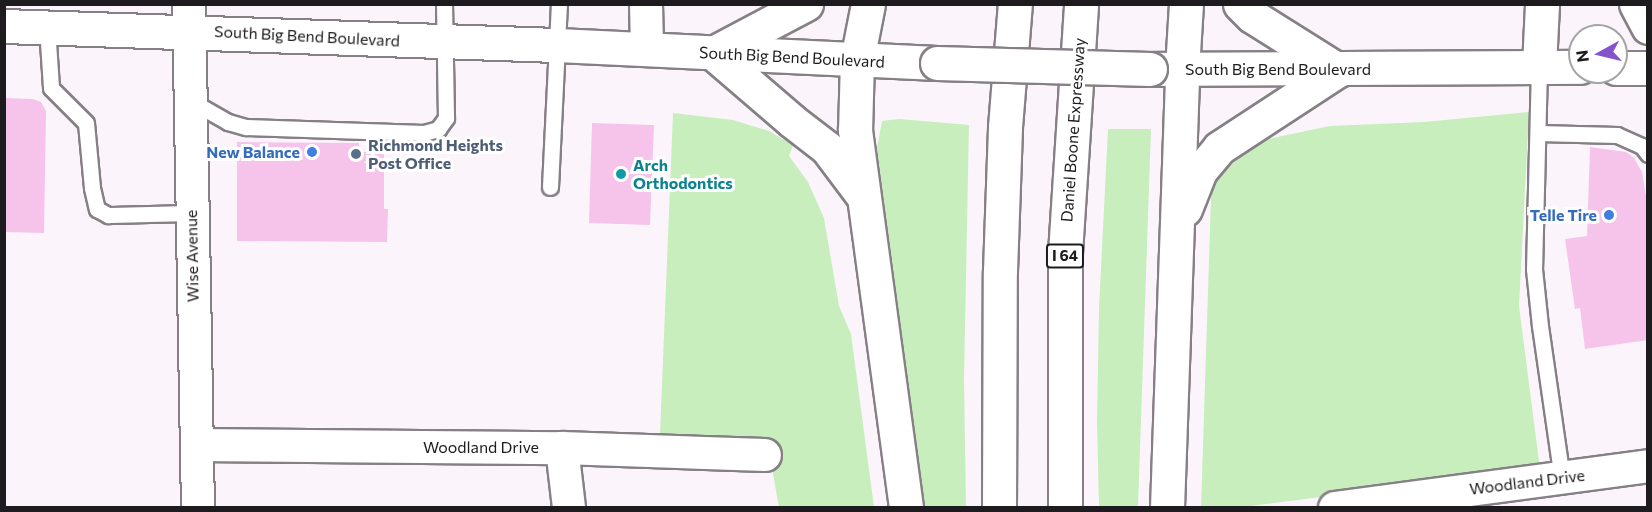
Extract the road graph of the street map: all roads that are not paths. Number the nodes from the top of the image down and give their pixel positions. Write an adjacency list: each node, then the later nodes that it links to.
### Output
1 (444, 4): 16 (lane)
2 (559, 4): 17 (lane)
3 (646, 4): 18 (street)
4 (806, 4): 19 (main road)
5 (868, 4): 20 (main road)
6 (1015, 4): 43 (main road)
7 (1081, 4): 44 (main road, Daniel Boone Expressway / I 64)
8 (1186, 4): 25 (main road)
9 (1240, 4): 26 (main road)
10 (1542, 4): 21 (main road)
11 (1636, 4): 15 (main road)
12 (190, 17): 14 (main road, South Big Bend Boulevard); 16 (main road, South Big Bend Boulevard); 27 (street, Wise Avenue)
13 (4, 26): 14 (main road, South Big Bend Boulevard)
14 (47, 27): 32 (lane)
15 (1647, 27)
16 (445, 42): 17 (main road, South Big Bend Boulevard); 27 (lane)
17 (557, 45): 18 (main road, South Big Bend Boulevard); 30 (lane)
18 (647, 49): 19 (main road, South Big Bend Boulevard)
19 (713, 53): 20 (main road, South Big Bend Boulevard); 31 (main road)
20 (857, 60): 25 (main road, South Big Bend Boulevard, bridge); 31 (main road)
21 (1539, 66): 22 (main road, South Big Bend Boulevard); 26 (main road, South Big Bend Boulevard); 28 (lane)
22 (1568, 67)
23 (1628, 68): 24 (main road)
24 (1647, 68)
25 (1182, 69): 26 (main road, South Big Bend Boulevard); 33 (main road)
26 (1338, 70): 33 (main road)
27 (191, 101): 32 (street, Wise Avenue)
28 (1538, 133): 29 (lane); 38 (lane)
29 (1647, 154)
30 (550, 187)
31 (864, 198): 42 (main road)
32 (191, 213): 34 (street, Wise Avenue)
33 (1176, 230): 45 (main road)
34 (197, 445): 35 (street, Woodland Drive); 40 (street, Wise Avenue)
35 (561, 448): 36 (street, Woodland Drive); 41 (street)
36 (765, 455)
37 (1647, 466): 38 (street, Woodland Drive)
38 (1562, 478): 39 (street, Woodland Drive)
39 (1355, 506)
40 (198, 507)
41 (570, 507)
42 (906, 507)
43 (999, 507)
44 (1065, 507)
45 (1167, 507)

